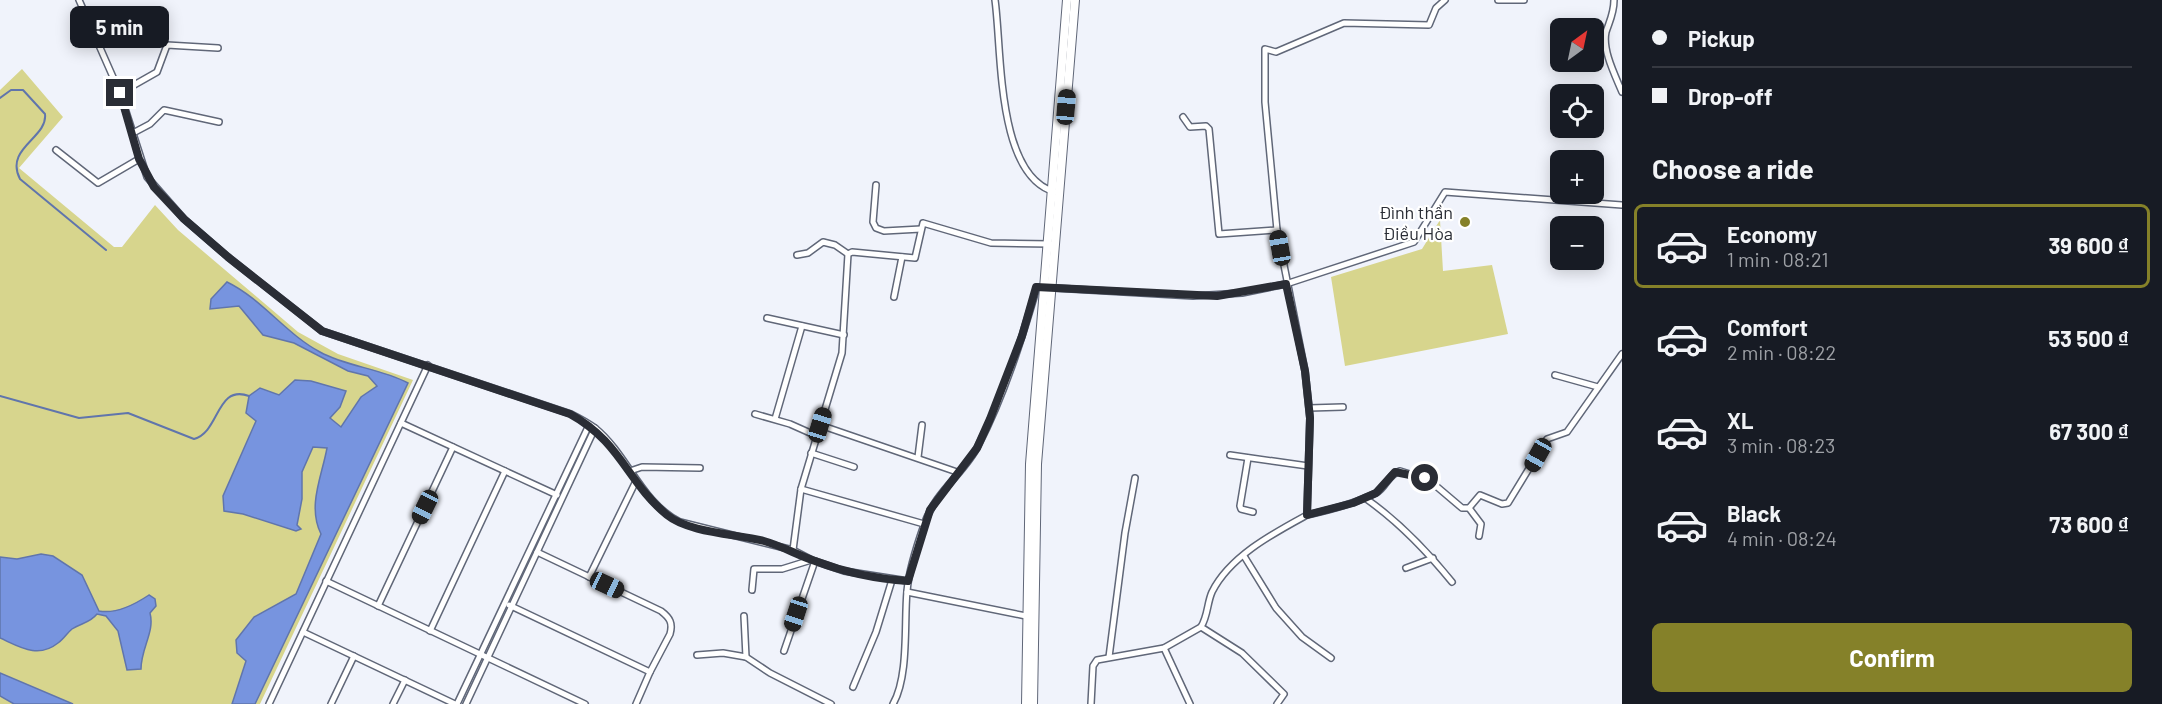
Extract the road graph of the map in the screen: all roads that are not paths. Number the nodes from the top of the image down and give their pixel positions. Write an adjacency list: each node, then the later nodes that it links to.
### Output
1 (79, 0): 11 (street)
2 (995, 0): 18 (street)
3 (1067, 0): 18 (main road)
4 (1075, 0): 18 (main road)
5 (1445, 0): 21 (street)
6 (1498, 0): 7 (street)
7 (1524, 0)
8 (1614, 0): 10 (street)
9 (218, 48): 11 (street)
10 (1622, 92)
11 (120, 93): 14 (street)
12 (1183, 117): 21 (street)
13 (219, 122): 14 (street)
14 (133, 133): 16 (street)
15 (56, 150): 16 (street)
16 (139, 159): 33 (street)
17 (876, 185): 20 (street)
18 (1055, 192): 22 (main road)
19 (1622, 205): 26 (street)
20 (921, 229): 22 (street); 25 (street)
21 (1277, 230): 26 (street)
22 (1051, 244): 27 (main road)
23 (848, 254): 24 (street); 25 (street); 31 (street)
24 (797, 255)
25 (902, 257): 28 (street)
26 (1286, 284): 27 (street); 37 (street)
27 (1047, 287): 55 (street); 83 (main road); 109 (main road)
28 (894, 297)
29 (767, 318): 30 (street)
30 (802, 326): 31 (street); 39 (street)
31 (844, 335): 42 (street)
32 (1622, 354): 35 (street)
33 (428, 365): 40 (street); 43 (street)
34 (1555, 375): 35 (street)
35 (1598, 387): 61 (street)
36 (1343, 407): 37 (street)
37 (1309, 408): 50 (street)
38 (755, 414): 39 (street)
39 (775, 419): 44 (street)
40 (401, 423): 45 (street); 74 (street)
41 (922, 424): 48 (street)
42 (820, 425): 44 (street); 48 (street)
43 (592, 426): 54 (street); 59 (street)
44 (817, 436): 46 (street)
45 (453, 447): 53 (street); 80 (street)
46 (811, 453): 51 (street); 58 (street)
47 (1230, 456): 49 (street)
48 (918, 457): 55 (street)
49 (1248, 458): 50 (street); 62 (street)
50 (1308, 466): 63 (street)
51 (854, 467)
52 (700, 468): 54 (street)
53 (505, 471): 59 (street); 85 (street)
54 (630, 471): 57 (street)
55 (957, 472): 64 (street)
56 (1135, 478): 93 (street)
57 (636, 480): 66 (street); 72 (street)
58 (801, 489): 64 (street); 66 (street)
59 (559, 496): 67 (street); 79 (street)
60 (1365, 498): 61 (street); 63 (street); 69 (street)
61 (1469, 508): 65 (street)
62 (1253, 512)
63 (1307, 515): 68 (street)
64 (924, 524): 75 (street)
65 (1479, 536)
66 (793, 550): 70 (street)
67 (537, 552): 72 (street); 81 (street)
68 (1244, 556): 84 (street); 95 (street)
69 (1432, 558): 71 (street); 76 (street)
70 (813, 561): 73 (street); 77 (street); 88 (street)
71 (1406, 568)
72 (589, 577): 96 (street)
73 (892, 580): 75 (street); 98 (street)
74 (326, 581): 80 (street); 86 (street)
75 (908, 581): 78 (street)
76 (1452, 582)
77 (752, 590)
78 (907, 592): 83 (street); 107 (street)
79 (505, 603): 81 (street); 89 (street)
80 (378, 606): 85 (street)
81 (512, 606): 94 (street); 96 (street)
82 (744, 616): 92 (street)
83 (1026, 616): 108 (main road)
84 (1201, 627): 87 (street); 112 (street)
85 (430, 631): 89 (street)
86 (303, 632): 91 (street); 99 (street)
87 (1164, 648): 93 (street); 111 (street)
88 (784, 651)
89 (481, 655): 94 (street); 102 (street)
90 (697, 655): 92 (street)
91 (354, 656): 97 (street); 100 (street)
92 (746, 657): 106 (street)
93 (1108, 657): 110 (street)
94 (487, 658): 103 (street); 104 (street)
95 (1331, 658)
96 (650, 672): 105 (street)
97 (405, 680): 101 (street); 102 (street)
98 (853, 687)
99 (269, 704)
100 (331, 704)
101 (393, 704)
102 (456, 704)
103 (466, 704)
104 (585, 704)
105 (636, 704)
106 (831, 704)
107 (893, 704)
108 (1026, 704)
109 (1033, 704)
110 (1091, 704)
111 (1190, 704)
112 (1277, 704)

